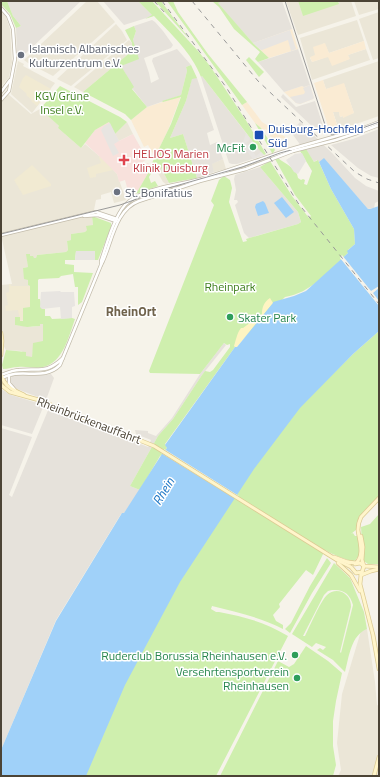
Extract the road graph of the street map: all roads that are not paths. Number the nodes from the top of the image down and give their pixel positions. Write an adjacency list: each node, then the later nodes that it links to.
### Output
1 (1, 8): 2 (street)
2 (12, 76): 3 (street); 4 (street)
3 (1, 92)
4 (1, 100)
5 (379, 123): 7 (street, bridge)
6 (277, 149): 8 (street)
7 (292, 150): 8 (street); 10 (street)
8 (275, 154): 10 (street)
9 (81, 216): 10 (street); 10 (street); 11 (street)
10 (117, 220): 12 (street); 12 (street)
11 (1, 235)
12 (101, 265): 15 (street)
13 (1, 333): 14 (main road)
14 (1, 355)
15 (64, 358): 16 (street); 17 (street)
16 (10, 375): 17 (street); 19 (street)
17 (1, 377): 19 (main road, Rheinbrückenauffahrt)
18 (2, 386): 20 (main road, Rheinbrückenauffahrt)
19 (17, 392): 20 (main road, Rheinbrückenauffahrt)
20 (27, 396): 23 (main road, Rheinbrückenauffahrt)
21 (379, 498): 22 (main road)
22 (368, 510): 24 (main road); 25 (main road)
23 (329, 555): 24 (main road); 28 (main road)
24 (348, 564): 25 (main road); 27 (main road)
25 (364, 566): 26 (main road); 27 (main road)
26 (379, 568): 27 (main road)
27 (362, 574): 28 (main road)
28 (364, 597): 29 (main road)
29 (379, 669)
30 (379, 757): 31 (main road)
31 (374, 776)

